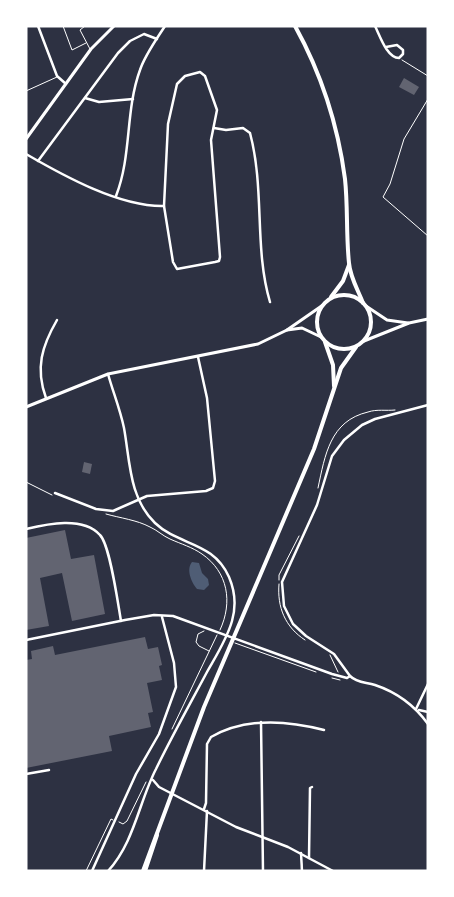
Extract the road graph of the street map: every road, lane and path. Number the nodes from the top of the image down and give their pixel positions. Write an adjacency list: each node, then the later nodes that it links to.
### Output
1 (38, 26): 13 (street)
2 (63, 26): 9 (lane)
3 (85, 26): 9 (lane)
4 (114, 26): 11 (main road)
5 (166, 26): 8 (street)
6 (295, 26): 27 (highway)
7 (375, 26): 10 (street)
8 (157, 39): 17 (street); 18 (street)
9 (86, 43): 11 (lane)
10 (386, 47): 12 (street); 12 (street)
11 (91, 49): 15 (main road)
12 (399, 58): 14 (path)
13 (57, 76): 15 (street); 16 (lane)
14 (428, 76)
15 (66, 84): 21 (main road)
16 (26, 91)
17 (85, 98): 18 (street); 23 (street)
18 (133, 99): 24 (street)
19 (428, 99): 26 (path)
20 (214, 128): 25 (street); 25 (street); 29 (street)
21 (26, 139)
22 (26, 154): 23 (street)
23 (38, 161): 24 (street)
24 (116, 196): 25 (street)
25 (164, 206)
26 (428, 236)
27 (349, 265): 28 (highway); 30 (highway)
28 (330, 299): 30 (highway); 31 (highway)
29 (270, 302)
30 (364, 304): 34 (main road); 37 (highway)
31 (323, 305): 35 (main road); 36 (highway)
32 (428, 319): 34 (main road)
33 (57, 320): 43 (street)
34 (409, 323): 37 (main road)
35 (287, 330): 36 (main road); 40 (main road)
36 (322, 337): 38 (highway)
37 (364, 341): 39 (highway)
38 (325, 342): 39 (highway); 42 (highway)
39 (356, 347): 42 (highway)
40 (198, 357): 41 (main road); 49 (street)
41 (108, 374): 43 (main road); 49 (street)
42 (334, 388): 88 (highway)
43 (46, 398): 45 (main road)
44 (428, 405): 61 (street)
45 (26, 407)
46 (397, 410): 47 (path)
47 (317, 492)
48 (55, 493): 49 (street)
49 (139, 499): 76 (street)
50 (150, 526): 59 (path)
51 (26, 529): 55 (street)
52 (300, 533): 53 (path)
53 (279, 575)
54 (162, 617): 55 (street); 61 (street); 86 (street)
55 (121, 621): 57 (street)
56 (210, 632): 59 (path)
57 (26, 640)
58 (247, 648): 60 (path)
59 (209, 651): 72 (path)
60 (322, 674)
61 (350, 676): 67 (street)
62 (331, 677): 63 (path)
63 (340, 680)
64 (428, 684): 65 (street)
65 (424, 693): 66 (street); 67 (street)
66 (428, 694)
67 (417, 709): 68 (street); 70 (street)
68 (428, 712)
69 (261, 722): 71 (street); 78 (street); 81 (street)
70 (428, 724)
71 (324, 730)
72 (169, 737)
73 (49, 770): 74 (street)
74 (26, 774)
75 (150, 774): 80 (path)
76 (152, 780): 78 (street); 87 (street)
77 (312, 787): 83 (street)
78 (205, 810): 81 (street); 89 (street)
79 (111, 819): 85 (path)
80 (118, 822)
81 (262, 836): 82 (street); 90 (street)
82 (301, 853): 83 (street); 91 (street)
83 (309, 858): 84 (street)
84 (326, 869): 92 (street)
85 (86, 871)
86 (92, 871)
87 (108, 871)
88 (144, 871)
89 (204, 871)
90 (263, 871)
91 (302, 871)
92 (333, 871)

